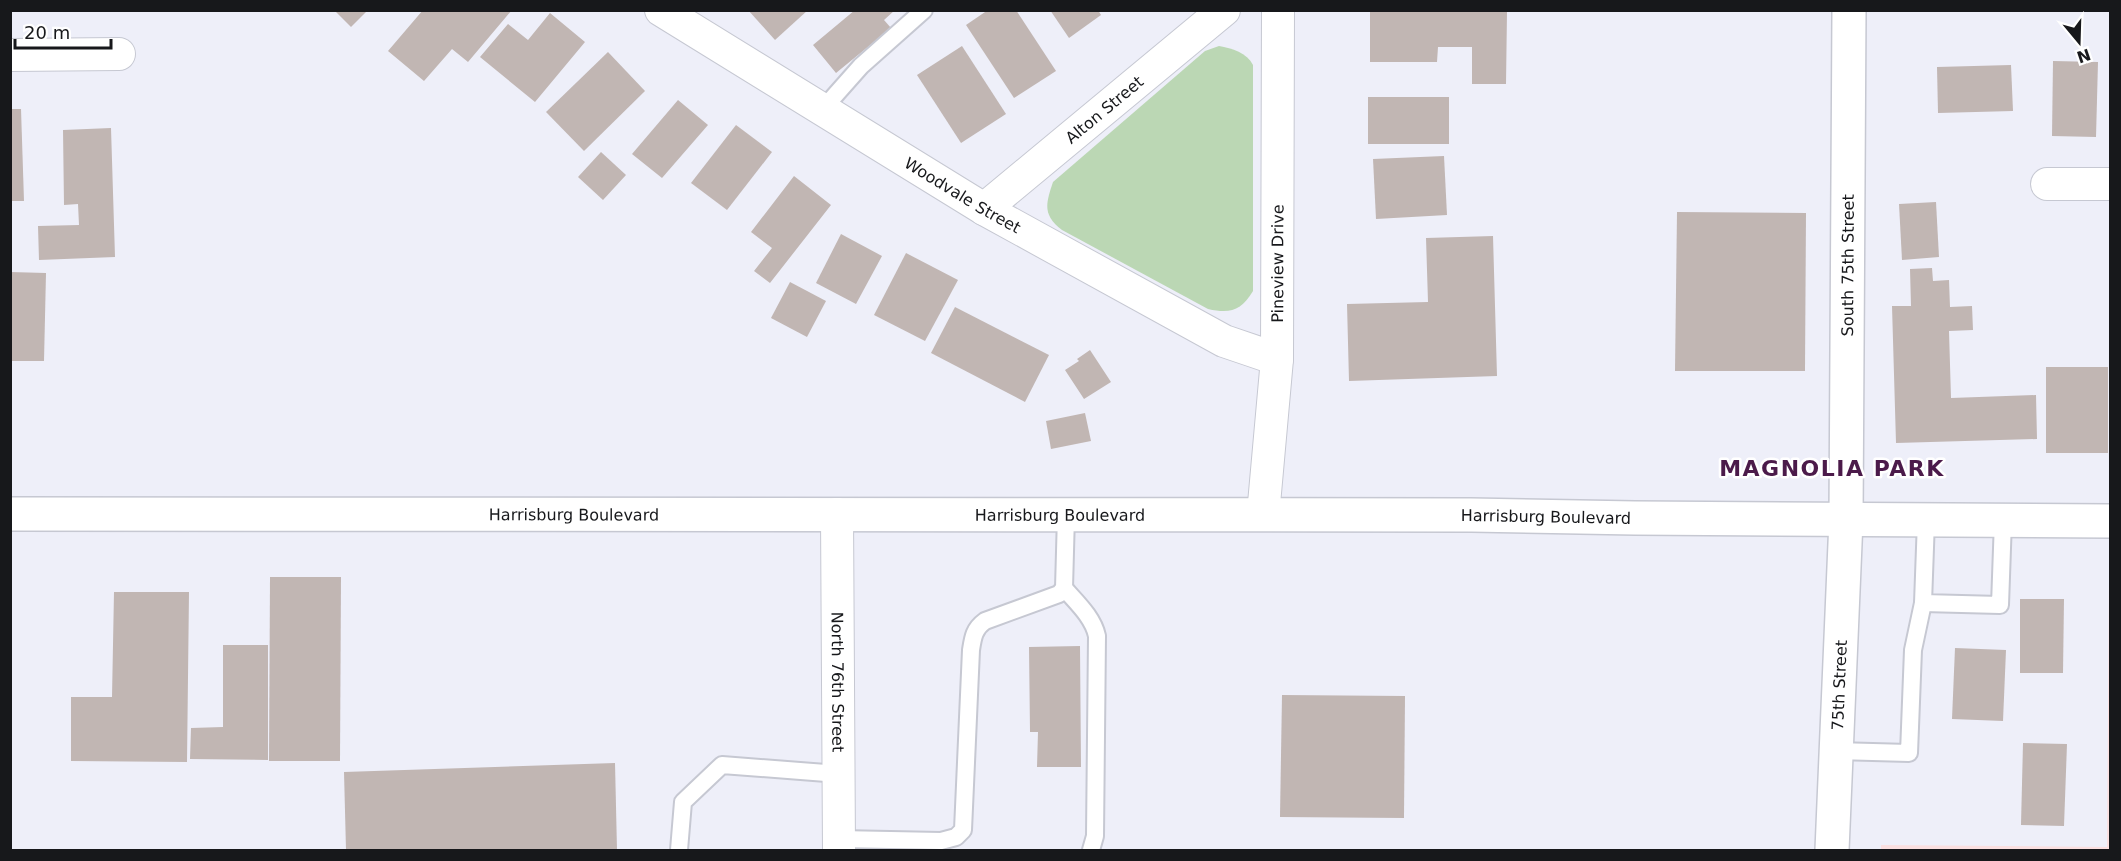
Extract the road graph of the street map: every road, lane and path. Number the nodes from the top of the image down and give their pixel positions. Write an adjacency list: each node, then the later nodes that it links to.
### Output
1 (661, 10): 8 (street, Woodvale Street)
2 (924, 10): 8 (lane)
3 (1224, 10): 11 (street, Alton Street)
4 (1849, 10): 17 (main road, South 75th Street)
5 (1272, 11): 12 (street, Pineview Drive)
6 (119, 54): 7 (street)
7 (10, 55)
8 (822, 110): 11 (street, Woodvale Street)
9 (2047, 184): 10 (street)
10 (2110, 184)
11 (984, 209): 12 (street, Woodvale Street)
12 (1277, 359): 16 (street, Pineview Drive)
13 (10, 514): 14 (main road, Harrisburg Boulevard)
14 (837, 514): 15 (main road, Harrisburg Boulevard); 24 (street, North 76th Street)
15 (1066, 514): 16 (main road, Harrisburg Boulevard); 21 (lane)
16 (1263, 515): 17 (main road, Harrisburg Boulevard)
17 (1846, 520): 18 (main road, Harrisburg Boulevard); 23 (main road, 75th Street)
18 (1926, 520): 19 (main road, Harrisburg Boulevard); 22 (lane)
19 (2003, 520): 20 (main road, Harrisburg Boulevard); 22 (lane)
20 (2110, 521)
21 (1064, 588): 25 (lane); 29 (lane)
22 (1923, 603): 23 (lane)
23 (1836, 751): 30 (main road, 75th Street)
24 (839, 774): 26 (street, North 76th Street); 27 (lane)
25 (941, 841): 26 (lane); 28 (lane)
26 (839, 845)
27 (679, 850)
28 (956, 850)
29 (1091, 850)
30 (1832, 850)

